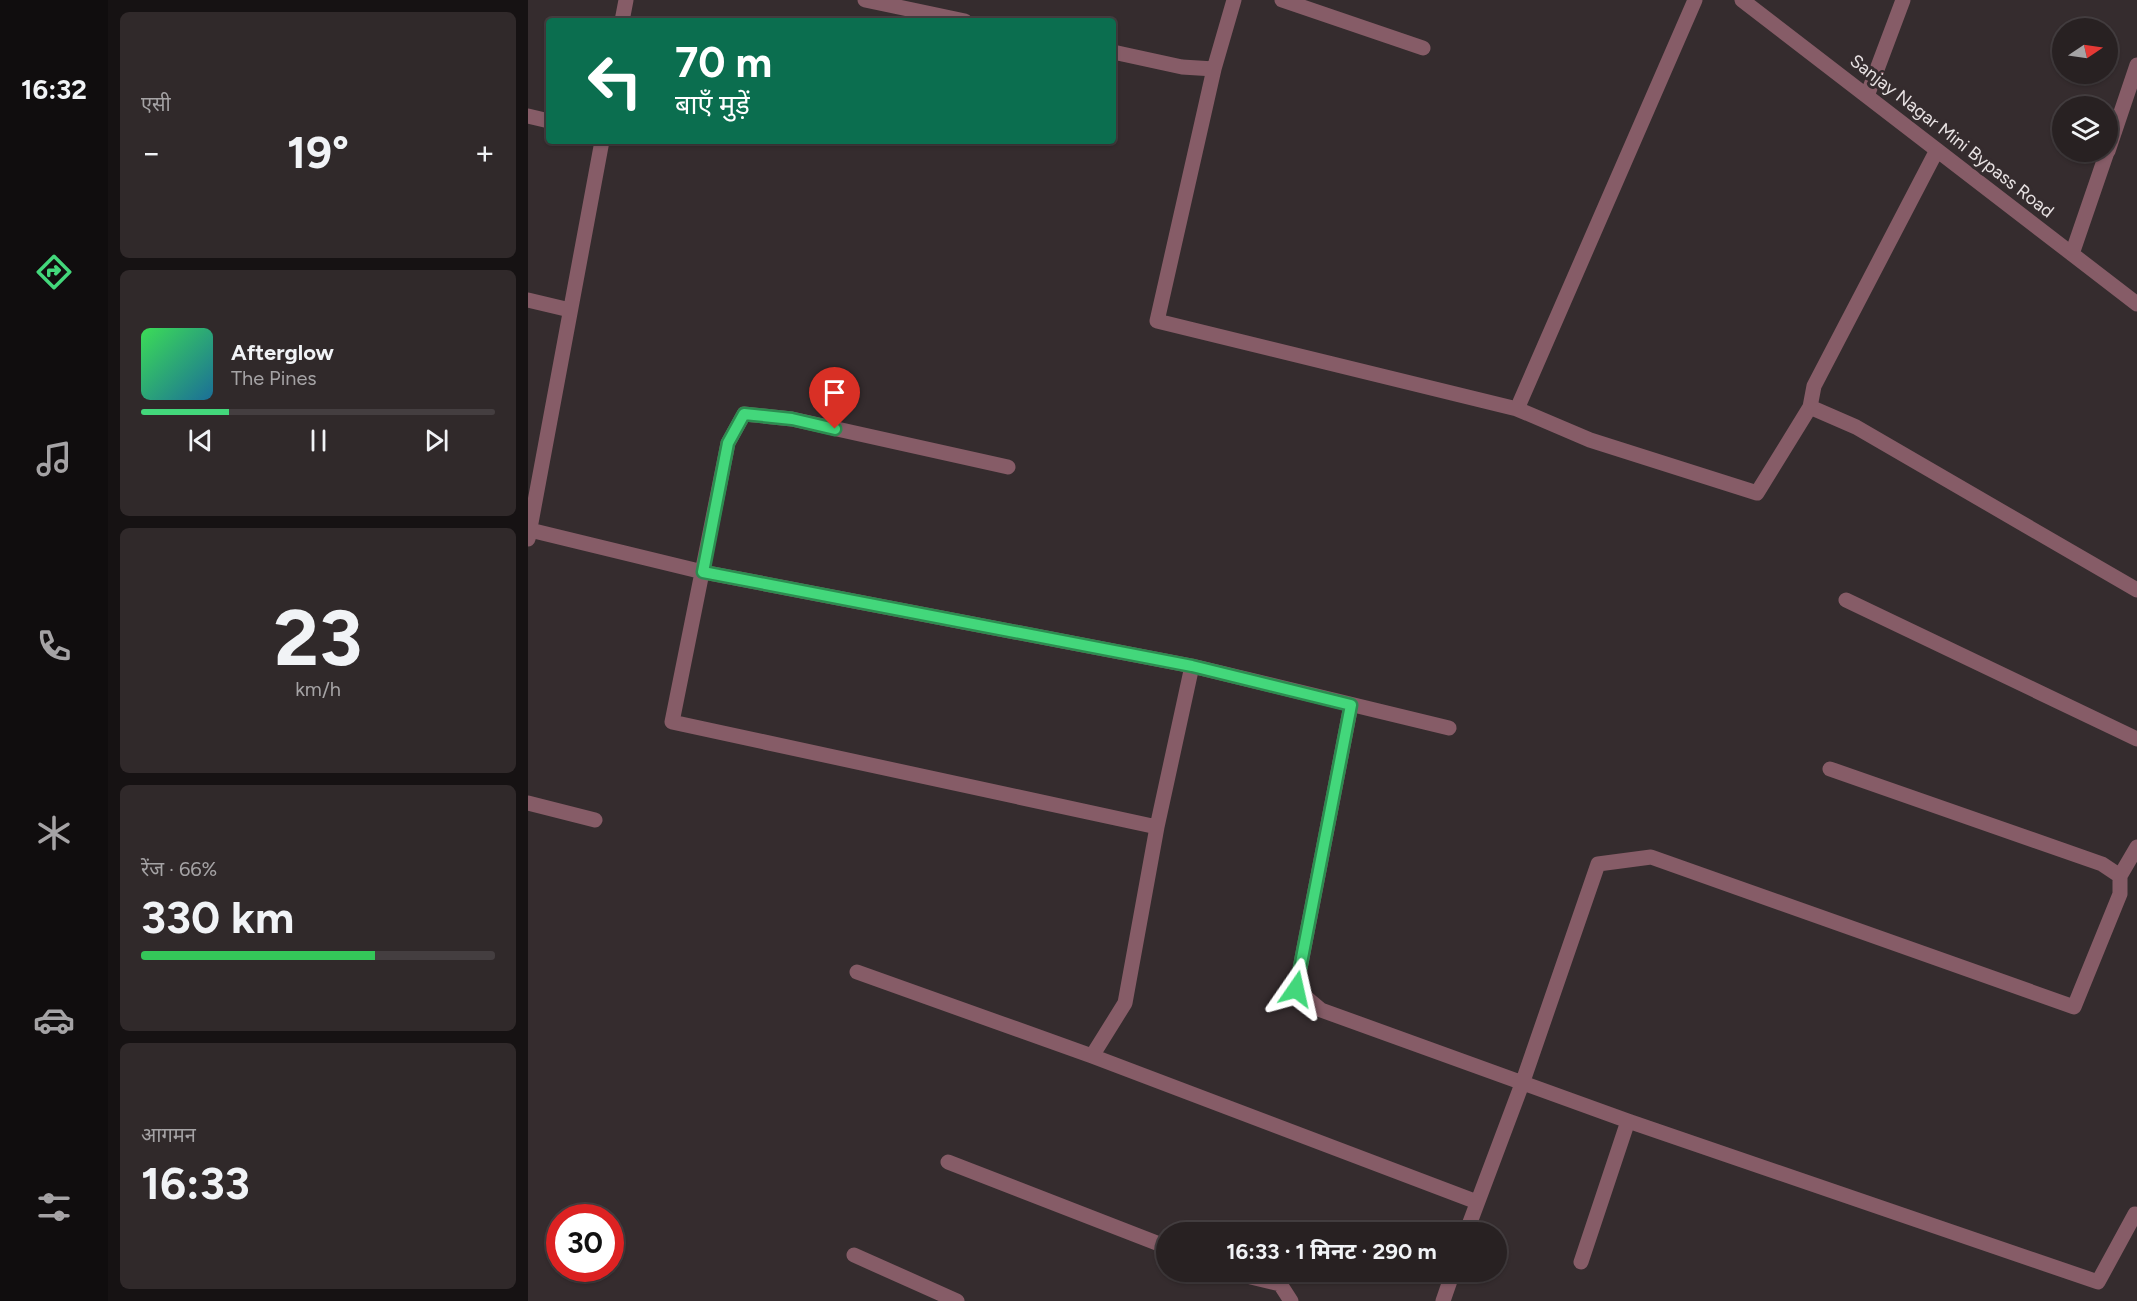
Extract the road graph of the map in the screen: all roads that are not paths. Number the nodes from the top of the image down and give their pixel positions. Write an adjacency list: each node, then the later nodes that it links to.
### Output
1 (626, 0): 8 (street)
2 (865, 0): 9 (street)
3 (1234, 0): 13 (street)
4 (1282, 0): 10 (street)
5 (1695, 0): 26 (street)
6 (1742, 0): 14 (street, Sanjay Nagar Mini Bypass Road)
7 (1903, 0): 14 (street)
8 (623, 18)
9 (950, 18)
10 (1423, 48)
11 (1116, 53): 13 (street)
12 (2137, 65): 16 (street)
13 (1214, 69): 26 (street)
14 (1867, 96): 19 (street, Sanjay Nagar Mini Bypass Road)
15 (528, 116): 17 (street)
16 (2118, 119)
17 (546, 120)
18 (601, 144): 24 (street)
19 (1937, 150): 21 (street, Sanjay Nagar Mini Bypass Road); 25 (street)
20 (2103, 162): 21 (street)
21 (2072, 254): 23 (street, Sanjay Nagar Mini Bypass Road)
22 (528, 300): 24 (street)
23 (2137, 304)
24 (570, 310): 28 (street)
25 (1810, 407): 26 (street); 30 (street)
26 (1517, 409)
27 (1008, 467): 29 (street)
28 (529, 534): 29 (street)
29 (703, 572): 32 (street); 39 (street)
30 (2137, 590)
31 (1846, 600): 35 (street)
32 (1192, 666): 33 (street); 39 (street)
33 (1351, 705): 34 (street); 44 (street)
34 (1449, 728)
35 (2137, 739)
36 (1830, 769): 41 (street)
37 (528, 803): 38 (street)
38 (595, 820)
39 (1156, 827): 43 (street)
40 (2137, 847): 41 (street)
41 (2120, 876): 44 (street)
42 (856, 972): 43 (street)
43 (1092, 1056): 47 (street)
44 (1522, 1084): 45 (street); 47 (street)
45 (1628, 1121): 48 (street); 52 (street)
46 (948, 1162): 50 (street)
47 (1477, 1202): 49 (street)
48 (2137, 1215)
49 (1470, 1222)
50 (1156, 1244)
51 (854, 1255): 55 (street)
52 (1581, 1262)
53 (1272, 1282): 56 (street)
54 (1450, 1282): 57 (street)
55 (957, 1301)
56 (1292, 1301)
57 (1443, 1301)

